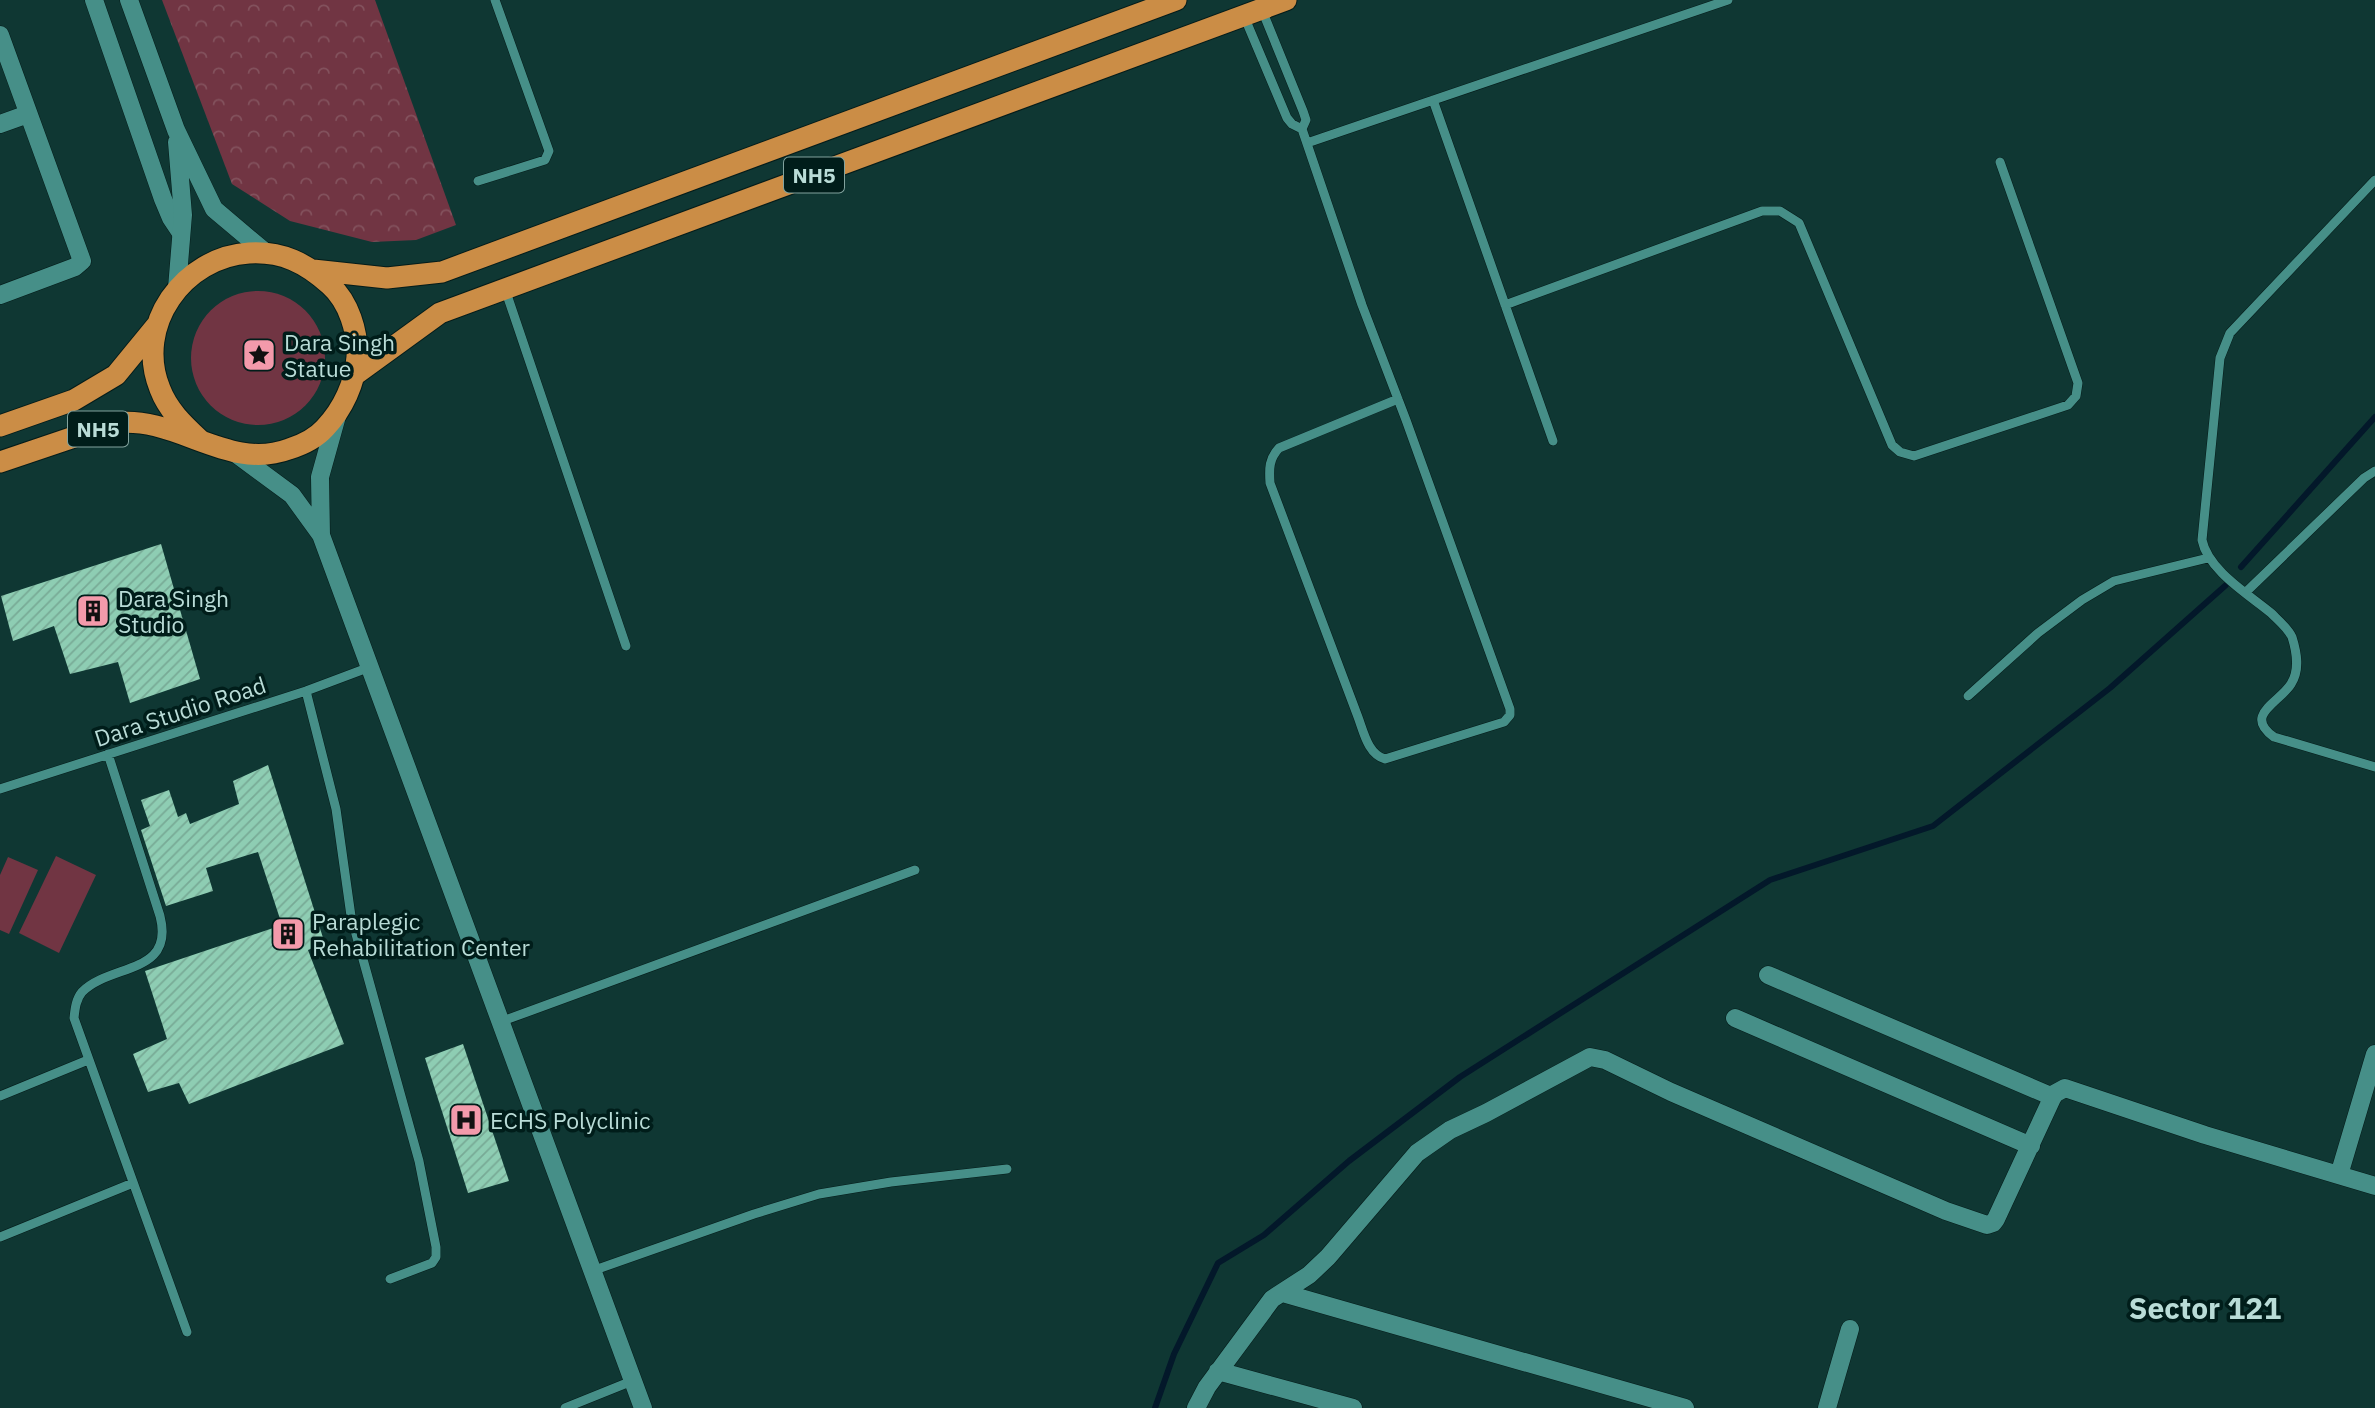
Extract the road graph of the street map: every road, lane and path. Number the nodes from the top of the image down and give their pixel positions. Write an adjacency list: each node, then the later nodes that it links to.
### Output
1 (94, 0): 18 (street)
2 (129, 0): 13 (street)
3 (495, 0): 17 (lane)
4 (1176, 0): 20 (highway, NH5)
5 (1286, 0): 7 (highway, NH5)
6 (1728, 0): 9 (lane)
7 (1253, 12): 12 (lane); 12 (lane); 22 (highway, NH5)
8 (0, 35): 10 (street)
9 (1433, 100): 14 (lane); 24 (lane)
10 (28, 114): 11 (street); 23 (street)
11 (0, 124)
12 (1302, 129): 14 (lane)
13 (176, 130): 18 (street); 19 (street)
14 (1307, 143): 27 (lane)
15 (2000, 162): 24 (lane)
16 (2375, 180): 36 (lane)
17 (478, 181)
18 (181, 233): 21 (street)
19 (265, 252): 20 (highway, NH5); 21 (highway, NH5)
20 (313, 270): 26 (highway, NH5)
21 (177, 288): 25 (highway, NH5)
22 (505, 289): 26 (highway, NH5); 38 (lane)
23 (0, 295)
24 (1505, 304): 31 (lane)
25 (157, 325): 29 (highway, NH5); 30 (highway, NH5)
26 (356, 374): 28 (highway, NH5)
27 (1398, 399): 27 (lane)
28 (337, 416): 32 (highway, NH5); 35 (street)
29 (0, 426)
30 (199, 439): 32 (highway, NH5); 33 (highway, NH5)
31 (1553, 440)
32 (235, 453): 35 (street)
33 (0, 462)
34 (2375, 471): 37 (lane)
35 (321, 535): 39 (street)
36 (2208, 558): 37 (lane); 41 (lane)
37 (2246, 592): 43 (lane)
38 (626, 646)
39 (370, 667): 40 (lane, Dara Studio Road); 48 (street)
40 (306, 691): 42 (lane, Dara Studio Road); 60 (lane)
41 (1968, 696)
42 (108, 754): 44 (lane, Dara Studio Road); 50 (lane)
43 (2375, 767)
44 (0, 789)
45 (915, 870): 48 (lane)
46 (1768, 975): 52 (street)
47 (1735, 1018): 53 (street)
48 (500, 1022): 59 (street)
49 (2375, 1054): 55 (street)
50 (88, 1060): 51 (lane); 56 (lane)
51 (0, 1096)
52 (2053, 1097): 53 (street); 55 (street)
53 (2031, 1146): 61 (street)
54 (1007, 1170): 59 (lane)
55 (2339, 1175): 57 (street)
56 (133, 1183): 58 (lane); 63 (lane)
57 (2375, 1186)
58 (0, 1237)
59 (592, 1271): 65 (street)
60 (390, 1279)
61 (1283, 1293): 64 (street); 70 (street)
62 (1850, 1329): 71 (street)
63 (187, 1332)
64 (1218, 1371): 68 (street); 69 (street)
65 (632, 1381): 66 (lane); 67 (street)
66 (565, 1408)
67 (643, 1408)
68 (1196, 1408)
69 (1353, 1408)
70 (1685, 1408)
71 (1828, 1408)

